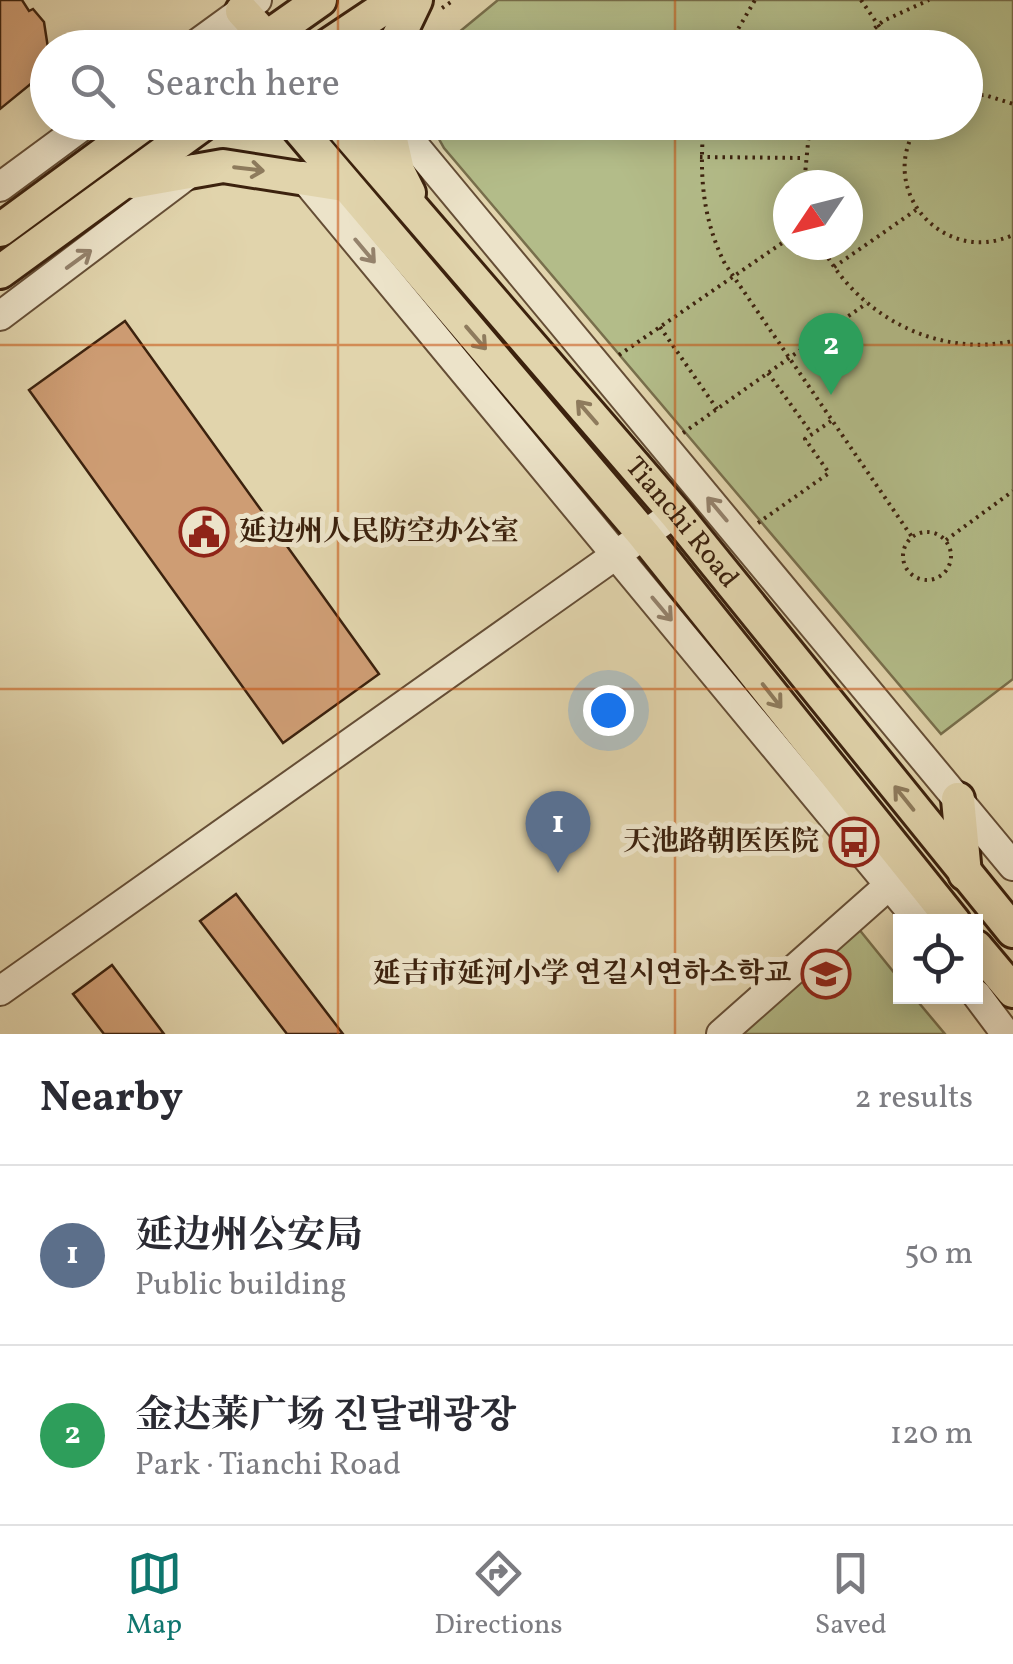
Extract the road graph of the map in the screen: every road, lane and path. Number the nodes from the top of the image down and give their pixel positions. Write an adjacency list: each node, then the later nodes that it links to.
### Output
1 (320, 0): 11 (main road)
2 (435, 0): 7 (street)
3 (755, 0): 13 (path)
4 (861, 0): 8 (path)
5 (929, 0): 8 (path)
6 (244, 4): 9 (street); 10 (main road)
7 (403, 17): 12 (main road)
8 (878, 25): 14 (path); 15 (path)
9 (213, 30)
10 (254, 30)
11 (279, 30)
12 (370, 30)
13 (737, 30)
14 (872, 30)
15 (881, 30)
16 (983, 95): 17 (path)
17 (1013, 104)
18 (64, 140): 35 (street)
19 (122, 140): 38 (main road)
20 (180, 140): 33 (main road)
21 (308, 140): 34 (main road, Tianchi Road)
22 (353, 140): 37 (main road, Tianchi Road)
23 (391, 140): 37 (main road)
24 (410, 140): 63 (street, Tianchi Road, one-way to 24)
25 (702, 140): 28 (path)
26 (806, 140): 29 (path)
27 (913, 140): 36 (path)
28 (700, 158): 29 (path); 44 (path)
29 (803, 158): 31 (path)
30 (196, 168): 32 (main road, one-way to 32); 33 (main road); 46 (street, one-way to 30)
31 (803, 170)
32 (302, 176): 34 (main road); 62 (street, Tianchi Road, one-way to 62)
33 (118, 184): 43 (main road)
34 (344, 184): 59 (main road, Tianchi Road, one-way to 59)
35 (0, 187)
36 (916, 210): 39 (path); 42 (path)
37 (424, 224): 57 (main road, Tianchi Road, one-way to 37)
38 (0, 230)
39 (1013, 235)
40 (773, 249): 44 (path)
41 (830, 260): 42 (path)
42 (834, 267): 45 (path)
43 (0, 272)
44 (733, 276): 47 (path); 49 (path)
45 (866, 303): 48 (path); 49 (path)
46 (0, 316)
47 (660, 327): 50 (path); 52 (path)
48 (1013, 341)
49 (789, 358): 51 (path); 53 (path)
50 (614, 359)
51 (768, 373): 52 (path); 54 (path)
52 (716, 410): 55 (path)
53 (832, 420): 54 (path); 60 (path)
54 (812, 434): 58 (path)
55 (679, 436)
56 (1013, 491): 61 (path)
57 (676, 513): 59 (street); 65 (main road, Tianchi Road, one-way to 57)
58 (755, 525)
59 (644, 535): 62 (street); 66 (main road, Tianchi Road, one-way to 66)
60 (912, 537): 61 (path); 61 (path)
61 (946, 540)
62 (616, 555): 66 (street, Tianchi Road, one-way to 66); 72 (street)
63 (958, 799): 64 (street, Tianchi Road); 65 (main road)
64 (1013, 866)
65 (965, 874): 69 (main road, Tianchi Road)
66 (899, 876): 67 (street, Tianchi Road); 68 (main road, Tianchi Road); 74 (street)
67 (916, 914)
68 (944, 914)
69 (1013, 930)
70 (983, 955): 71 (main road)
71 (1013, 991)
72 (0, 992)
73 (983, 1003): 75 (street)
74 (721, 1034)
75 (1006, 1034)

